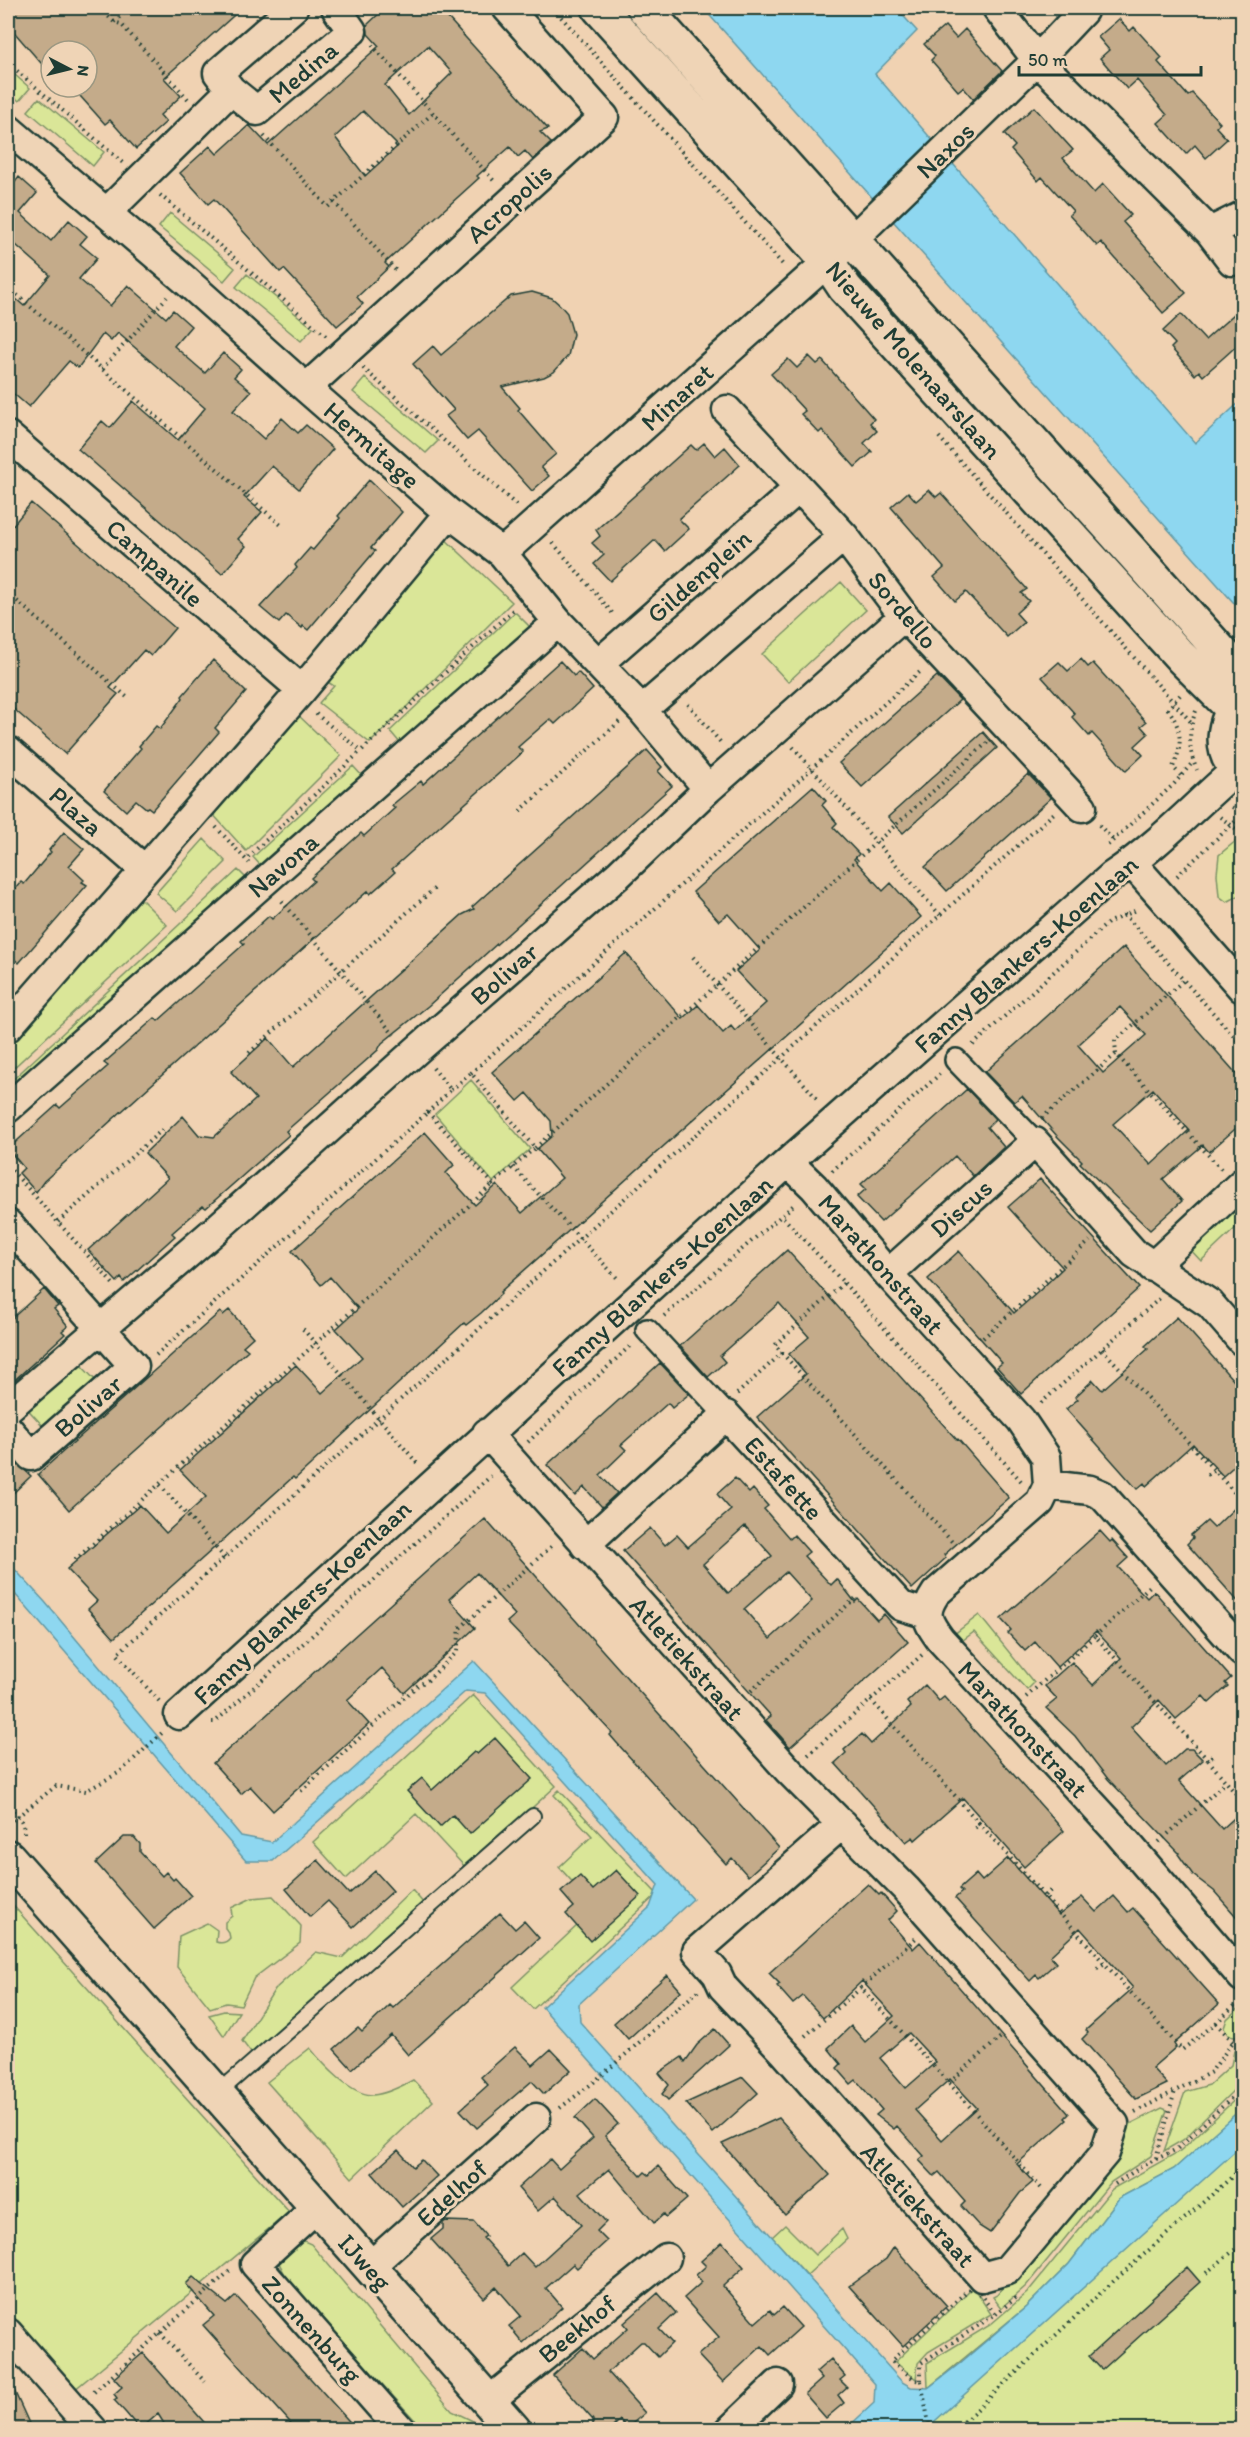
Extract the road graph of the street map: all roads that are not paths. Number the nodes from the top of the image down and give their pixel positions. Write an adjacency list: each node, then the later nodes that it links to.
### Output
1 (293, 8): 9 (street, Medina)
2 (336, 8): 9 (street, Medina)
3 (507, 8): 17 (street, Acropolis)
4 (599, 8): 16 (street, Nieuwe Molenaarslaan)
5 (644, 8): 14 (street, Nieuwe Molenaarslaan)
6 (997, 8): 8 (street)
7 (1081, 8): 8 (street, Naxos)
8 (1037, 60): 13 (street); 14 (street, Naxos)
9 (231, 90): 11 (street, Medina)
10 (8, 129): 11 (street, Hermitage)
11 (107, 212): 17 (street, Hermitage)
12 (1242, 216): 13 (street)
13 (1210, 232): 15 (street)
14 (858, 233): 16 (street, Minaret); 27 (street, Nieuwe Molenaarslaan)
15 (1242, 256)
16 (827, 261): 23 (street, Minaret); 29 (street, Nieuwe Molenaarslaan)
17 (306, 388): 21 (street, Hermitage)
18 (727, 410): 20 (street, Sordello)
19 (8, 436): 28 (street, Campanile)
20 (799, 488): 22 (street, Sordello); 26 (street, Gildenplein)
21 (449, 513): 23 (street, Hermitage); 28 (street)
22 (844, 536): 24 (street, Sordello); 30 (street)
23 (502, 553): 25 (street, Hermitage)
24 (904, 616): 33 (street, Bolivar); 34 (street, Sordello)
25 (558, 622): 26 (street, Hermitage); 40 (street, Navona)
26 (598, 664): 30 (street, Hermitage)
27 (1242, 675)
28 (299, 694): 36 (street)
29 (1238, 704): 32 (street)
30 (640, 708): 33 (street, Hermitage)
31 (8, 751): 36 (street, Plaza)
32 (1240, 772): 35 (street, Fanny Blankers-Koenlaan)
33 (708, 789): 47 (street, Bolivar)
34 (1077, 802)
35 (1132, 863): 37 (street); 42 (street, Fanny Blankers-Koenlaan)
36 (145, 870): 38 (street)
37 (1242, 988)
38 (8, 1027)
39 (956, 1060): 41 (street)
40 (8, 1108)
41 (1030, 1138): 45 (street); 46 (street, Discus)
42 (788, 1162): 46 (street, Marathonstraat); 53 (street, Fanny Blankers-Koenlaan)
43 (1240, 1185): 45 (street)
44 (8, 1224): 47 (street)
45 (1152, 1267): 49 (street)
46 (888, 1274): 54 (street, Marathonstraat)
47 (101, 1328): 50 (street, Bolivar); 52 (street, Bolivar)
48 (647, 1330): 51 (street, Estafette)
49 (1242, 1341)
50 (8, 1408)
51 (724, 1411): 55 (street); 56 (street, Estafette)
52 (8, 1429)
53 (487, 1433): 55 (street, Atletiekstraat); 58 (street, Fanny Blankers-Koenlaan)
54 (1044, 1493): 56 (street); 57 (street)
55 (578, 1537): 60 (street, Atletiekstraat)
56 (927, 1614): 62 (street, Marathonstraat)
57 (1242, 1652)
58 (170, 1714)
59 (533, 1816): 63 (lane)
60 (842, 1824): 60 (street, Atletiekstraat)
61 (8, 1857): 63 (street, IJweg)
62 (1242, 1977)
63 (218, 2093): 65 (street, IJweg)
64 (536, 2118): 67 (street, Edelhof)
65 (316, 2208): 67 (street, IJweg); 72 (street, Zonnenburg)
66 (666, 2258): 71 (street, Beekhof)
67 (369, 2267): 71 (street, IJweg)
68 (8, 2333): 70 (street)
69 (778, 2384): 73 (street)
70 (84, 2420)
71 (499, 2420)
72 (401, 2430)
73 (730, 2430)

